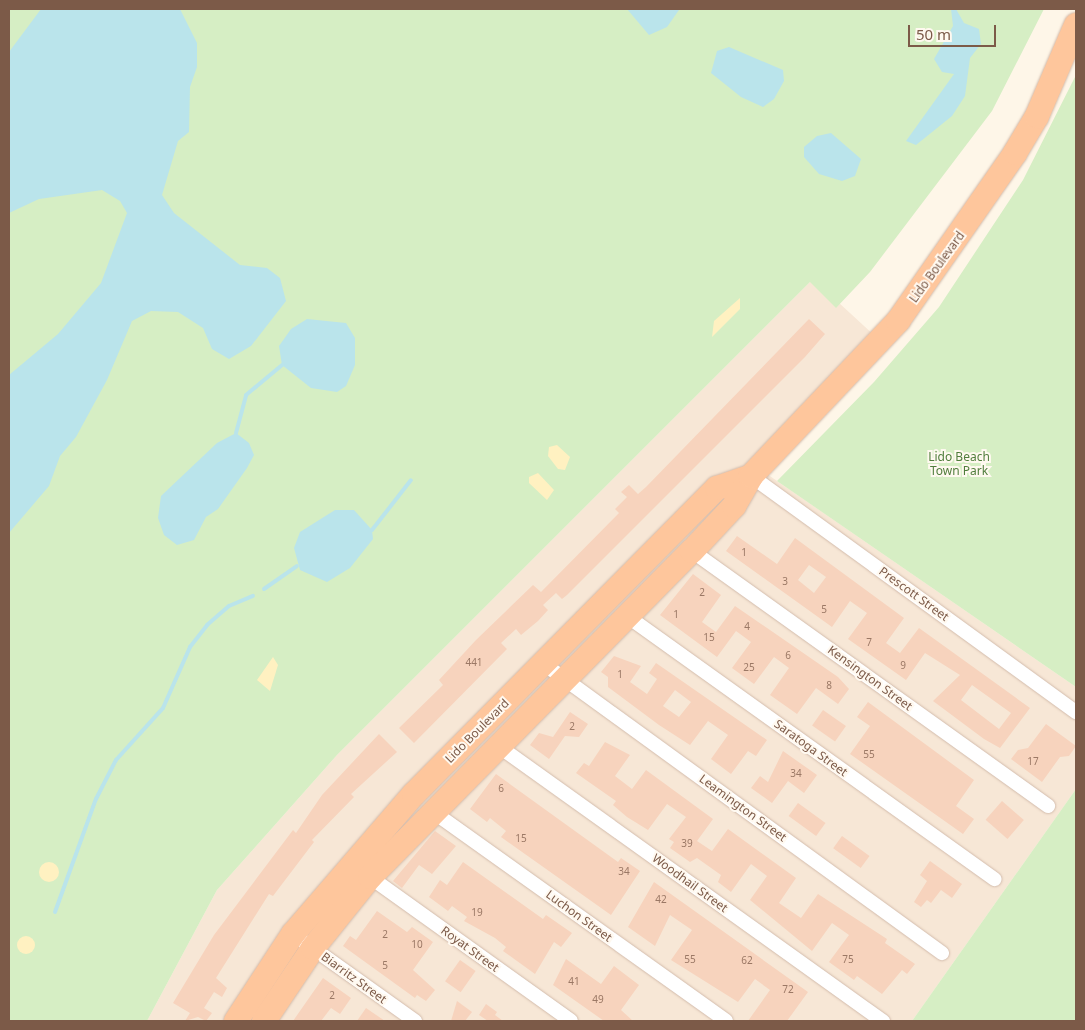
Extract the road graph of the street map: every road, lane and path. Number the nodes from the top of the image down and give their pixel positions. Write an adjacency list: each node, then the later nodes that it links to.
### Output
1 (1076, 25): 2 (highway, Lido Boulevard)
2 (751, 476): 3 (highway, Lido Boulevard); 5 (highway, Lido Boulevard); 7 (street, Prescott Street)
3 (692, 551): 4 (highway, Lido Boulevard); 9 (street, Kensington Street)
4 (627, 616): 6 (highway, Lido Boulevard); 12 (street, Saratoga Street)
5 (544, 664): 6 (street, Leamington Street); 13 (highway, Lido Boulevard)
6 (564, 678): 8 (highway, Lido Boulevard); 15 (street, Leamington Street)
7 (1076, 712)
8 (497, 745): 10 (highway, Lido Boulevard); 21 (street, Woodhail Street)
9 (1048, 806)
10 (432, 811): 11 (highway, Lido Boulevard); 20 (street, Luchon Street)
11 (370, 877): 14 (highway, Lido Boulevard); 19 (street, Royat Street)
12 (995, 879)
13 (293, 934): 14 (street, Biarritz Street); 16 (highway, Lido Boulevard)
14 (313, 948): 17 (highway, Lido Boulevard); 18 (street, Biarritz Street)
15 (942, 953)
16 (236, 1021)
17 (264, 1021)
18 (415, 1021)
19 (571, 1021)
20 (726, 1021)
21 (883, 1021)

